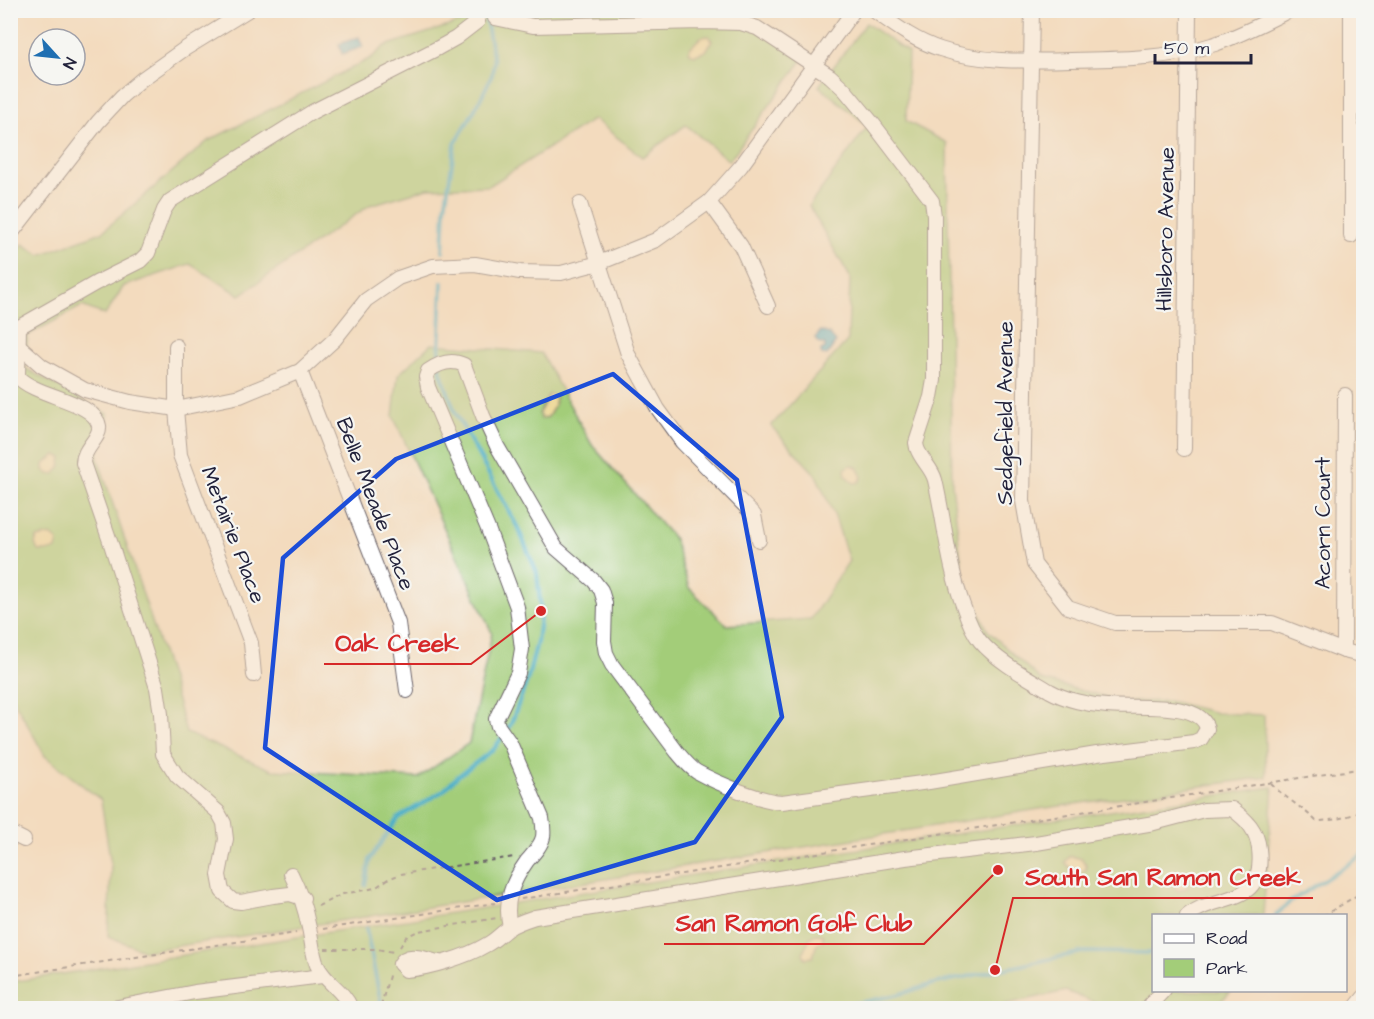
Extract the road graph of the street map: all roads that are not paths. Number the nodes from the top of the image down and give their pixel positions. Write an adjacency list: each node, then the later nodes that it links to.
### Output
1 (248, 10): 15 (street)
2 (854, 10): 12 (street)
3 (873, 10): 11 (street)
4 (1032, 10): 11 (street, Sedgefield Avenue)
5 (1189, 10): 10 (street, Hillsboro Avenue)
6 (1290, 10): 10 (street)
7 (1351, 10): 16 (street)
8 (495, 18): 12 (street)
9 (478, 21): 19 (street)
10 (1189, 50): 11 (street); 24 (street, Hillsboro Avenue)
11 (1031, 60): 26 (street, Sedgefield Avenue)
12 (813, 67): 13 (street); 34 (street)
13 (709, 202): 17 (street); 18 (street)
14 (580, 204): 17 (street)
15 (10, 235)
16 (1351, 236)
17 (599, 263): 21 (street); 25 (street)
18 (768, 306)
19 (15, 342): 23 (street); 33 (street)
20 (176, 346): 23 (street, Metairie Place)
21 (300, 371): 23 (street); 29 (street, Belle Meade Place)
22 (1345, 395): 26 (street, Acorn Court)
23 (176, 409): 28 (street, Metairie Place)
24 (1184, 449)
25 (759, 540)
26 (1344, 651): 27 (street, Sedgefield Avenue)
27 (1364, 656)
28 (254, 675)
29 (407, 691)
30 (10, 833): 31 (street)
31 (24, 840)
32 (291, 874): 33 (street)
33 (303, 898): 37 (street)
34 (508, 914): 35 (street); 36 (street)
35 (1188, 914)
36 (439, 962)
37 (322, 976): 40 (street); 41 (street)
38 (1162, 992): 42 (street)
39 (1364, 997): 43 (street)
40 (113, 1008)
41 (351, 1008)
42 (1147, 1008)
43 (1355, 1008)

